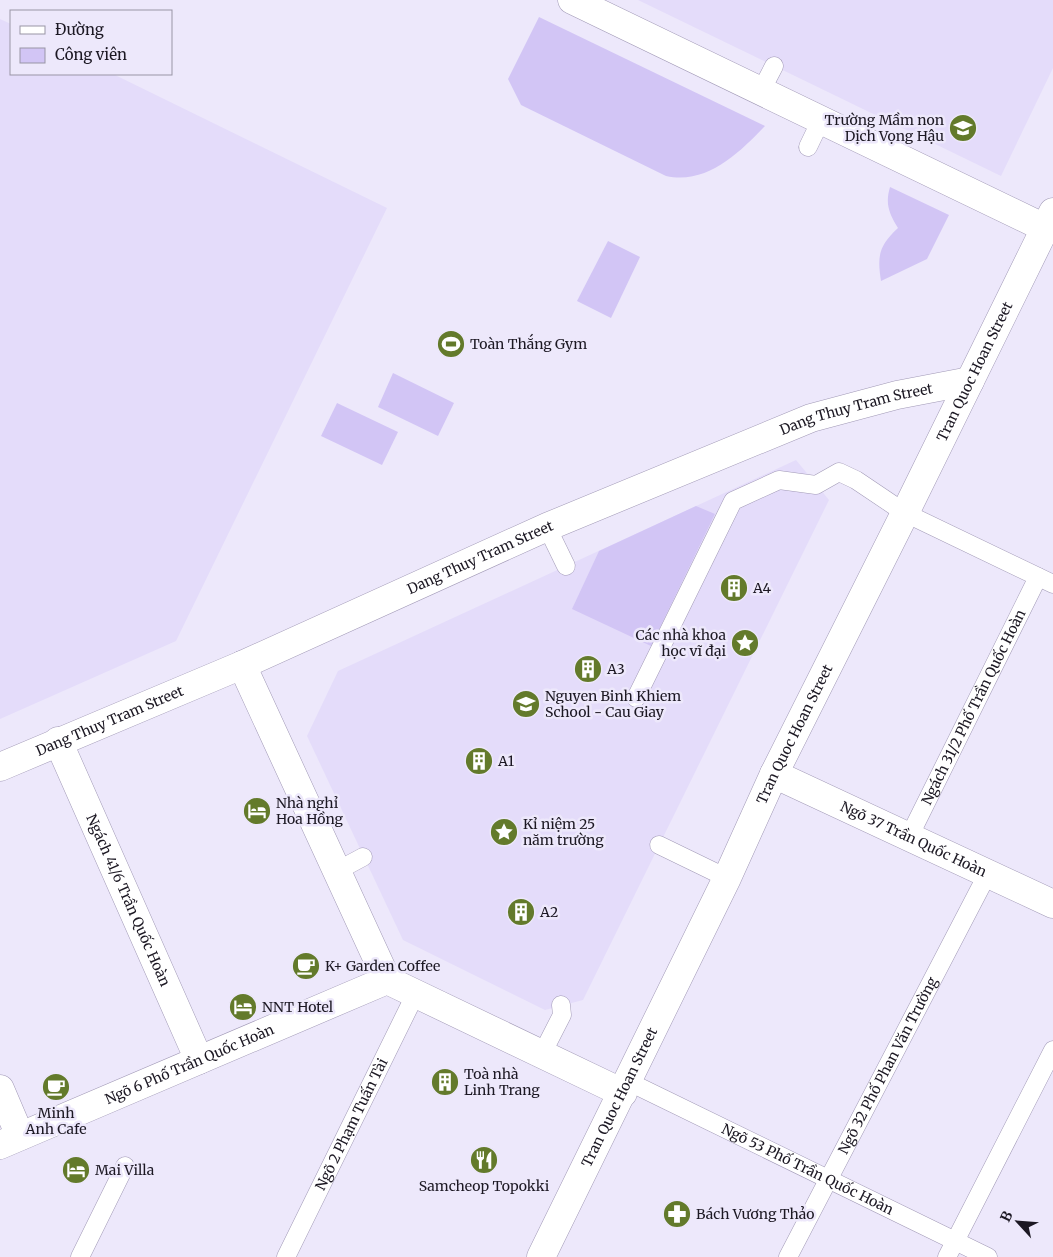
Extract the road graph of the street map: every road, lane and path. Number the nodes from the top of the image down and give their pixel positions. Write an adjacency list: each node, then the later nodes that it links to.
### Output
1 (572, 0): 3 (street)
2 (774, 66): 3 (lane)
3 (761, 91): 4 (street)
4 (821, 120): 5 (lane); 6 (street)
5 (808, 147)
6 (1049, 220): 7 (street, Tran Quoc Hoan Street)
7 (970, 381): 8 (street, Tran Quoc Hoan Street); 9 (street, Dang Thuy Tram Street)
8 (905, 514): 11 (lane); 13 (lane); 16 (street, Tran Quoc Hoan Street)
9 (547, 526): 10 (lane); 12 (street, Dang Thuy Tram Street)
10 (566, 566)
11 (1045, 580): 17 (lane, Ngách 31/2 Phố Trần Quốc Hoàn)
12 (242, 665): 14 (street, Dang Thuy Tram Street); 20 (street)
13 (636, 698)
14 (58, 741): 15 (street, Dang Thuy Tram Street); 29 (street, Ngách 41/6 Trần Quốc Hoàn)
15 (0, 767)
16 (774, 774): 17 (street, Ngõ 37 Trần Quốc Hoàn); 22 (street, Tran Quoc Hoan Street)
17 (909, 837): 21 (street, Ngõ 37 Trần Quốc Hoàn)
18 (659, 845): 22 (lane)
19 (363, 857): 20 (lane)
20 (337, 871): 24 (street)
21 (988, 873): 23 (street, Ngõ 37 Trần Quốc Hoàn); 34 (lane, Ngõ 32 Phố Phan Văn Trường)
22 (727, 878): 30 (street, Tran Quoc Hoan Street)
23 (1053, 904)
24 (387, 980): 25 (street); 29 (street, Ngõ 6 Phố Trần Quốc Hoàn)
25 (416, 993): 28 (street); 37 (lane, Ngõ 2 Phạm Tuấn Tài)
26 (561, 1005): 28 (lane)
27 (1053, 1050): 35 (lane)
28 (542, 1054): 30 (street)
29 (199, 1060): 32 (street, Ngõ 6 Phố Trần Quốc Hoàn)
30 (625, 1087): 34 (lane, Ngõ 53 Phố Trần Quốc Hoàn); 38 (street, Tran Quoc Hoan Street)
31 (0, 1089): 32 (street)
32 (10, 1141)
33 (125, 1166): 36 (lane)
34 (830, 1180): 35 (lane, Ngõ 53 Phố Trần Quốc Hoàn); 39 (lane, Ngõ 32 Phố Phan Văn Trường)
35 (955, 1241): 40 (lane); 41 (lane, Ngõ 53 Phố Trần Quốc Hoàn)
36 (80, 1257)
37 (286, 1257)
38 (541, 1257)
39 (788, 1257)
40 (947, 1257)
41 (988, 1257)

